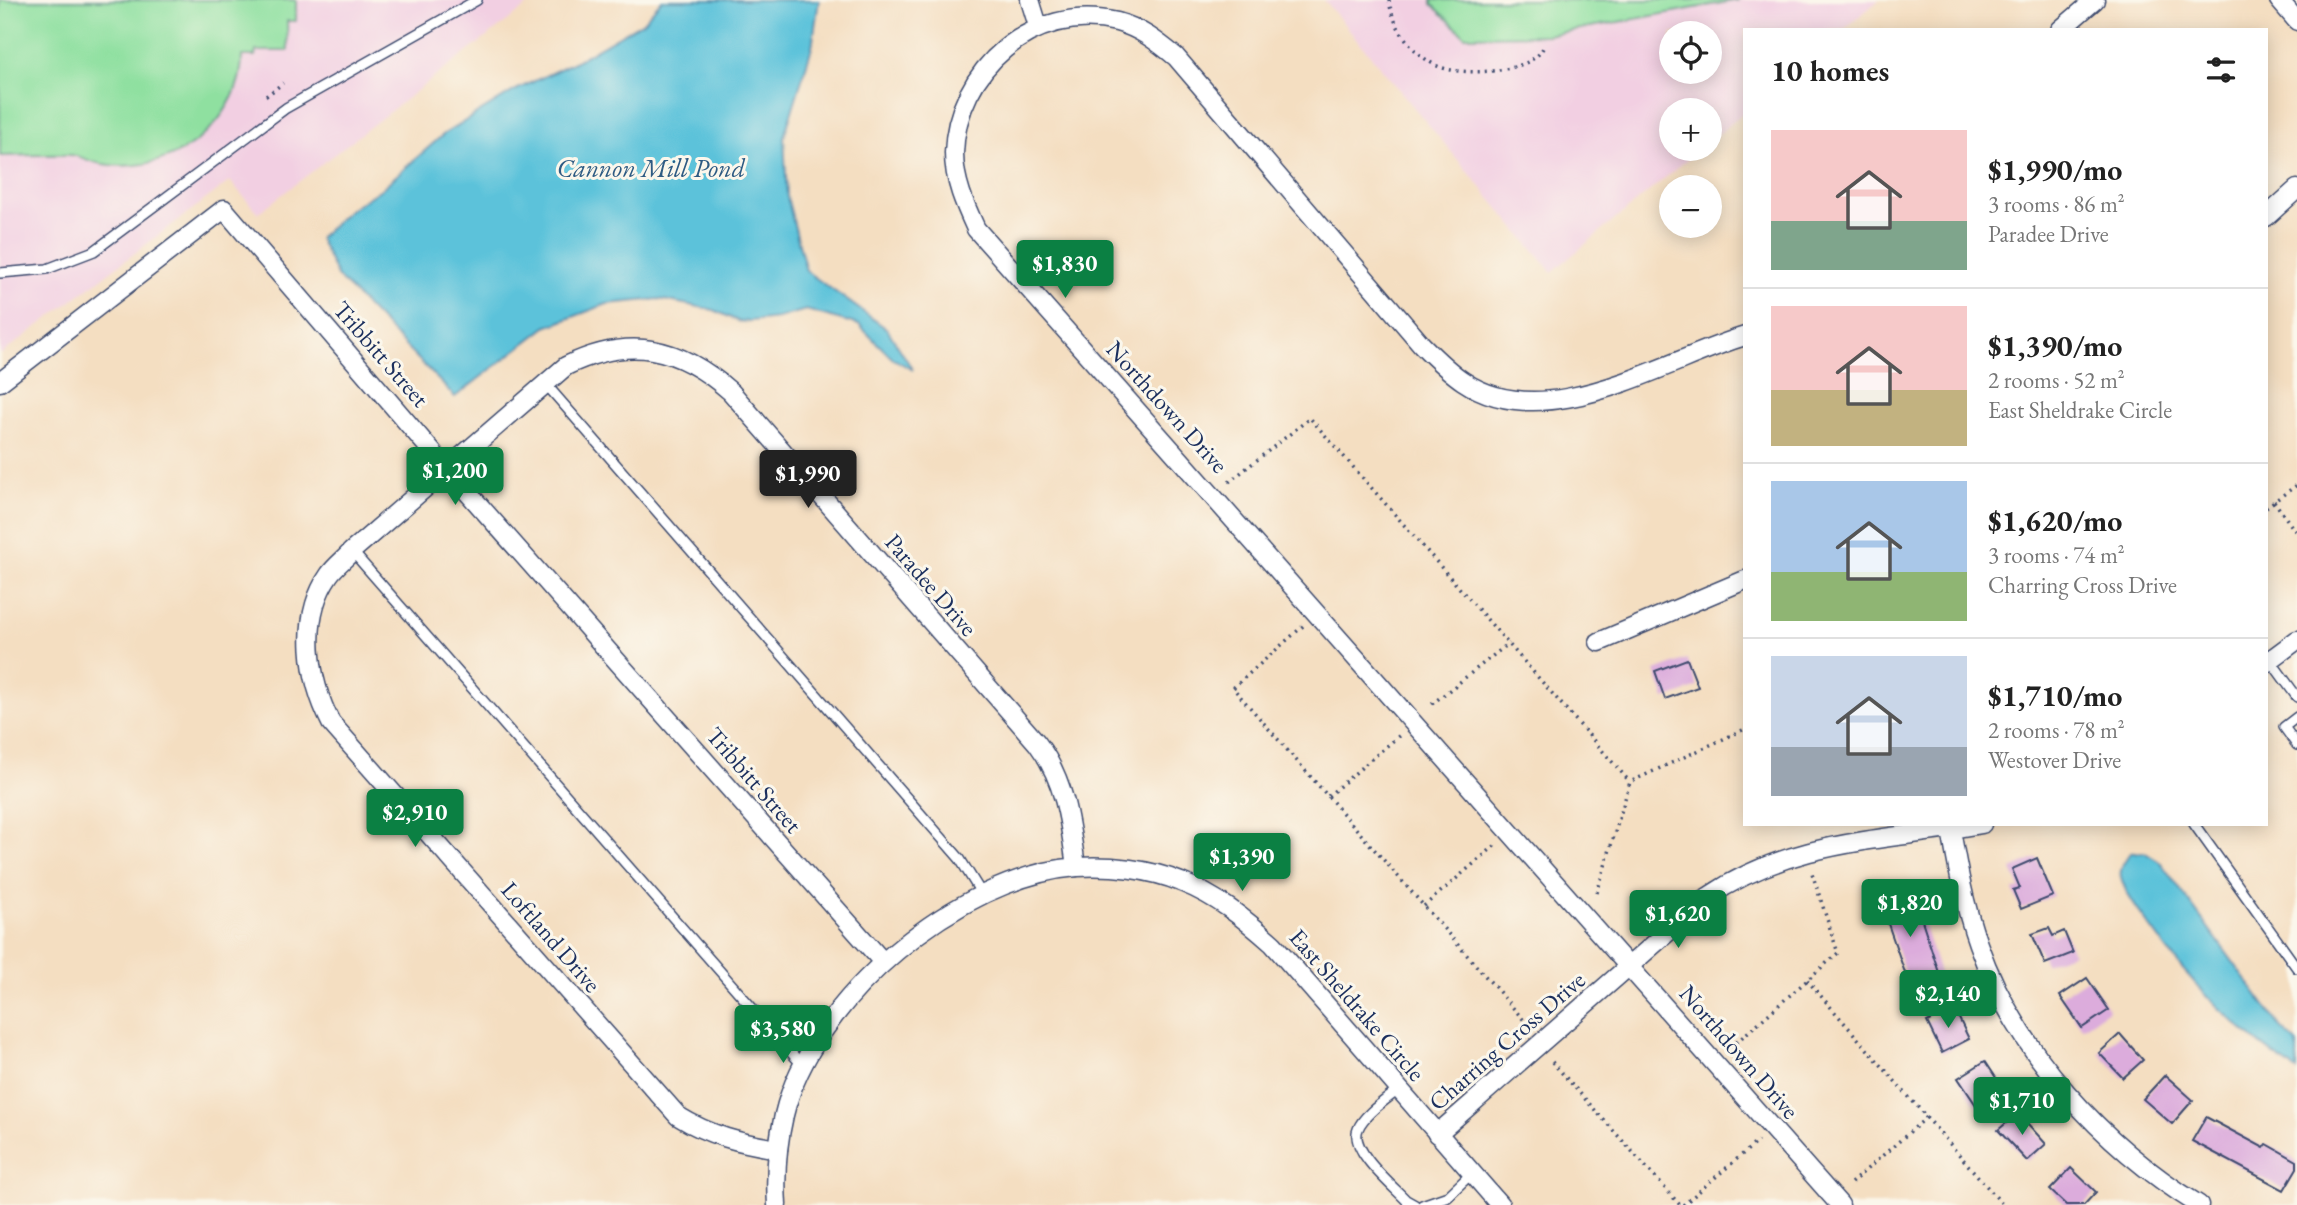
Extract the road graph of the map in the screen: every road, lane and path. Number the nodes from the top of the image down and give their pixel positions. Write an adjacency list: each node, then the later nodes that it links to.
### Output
1 (477, 0): 14 (lane)
2 (1030, 0): 7 (street)
3 (1389, 0): 9 (path)
4 (2095, 0): 8 (street)
5 (2279, 0): 6 (street)
6 (2297, 21)
7 (1038, 26): 15 (street, Northdown Drive); 48 (street, Northdown Drive)
8 (2062, 28)
9 (1544, 45)
10 (284, 83): 11 (path)
11 (265, 96)
12 (2297, 189): 13 (street)
13 (2268, 215)
14 (0, 272)
15 (1743, 337)
16 (0, 382): 18 (street, Tribbitt Street)
17 (544, 382): 18 (street, Paradee Drive); 42 (street, Paradee Drive); 45 (lane)
18 (447, 469): 24 (street, Loftland Drive); 47 (street, Tribbitt Street)
19 (1230, 482): 29 (path)
20 (2297, 485): 21 (path)
21 (2274, 502): 22 (path); 23 (path)
22 (2268, 506)
23 (2297, 534)
24 (352, 551): 54 (lane); 59 (street, Loftland Drive)
25 (1743, 581): 28 (street)
26 (1305, 624): 38 (path)
27 (2297, 640): 30 (street)
28 (1599, 642)
29 (1509, 643): 32 (path); 37 (path)
30 (2268, 661): 31 (lane)
31 (2297, 698)
32 (1432, 704)
33 (2297, 717): 36 (lane)
34 (1743, 730): 37 (path)
35 (1402, 734): 38 (path)
36 (2297, 745)
37 (1630, 782): 44 (path)
38 (1328, 796): 46 (path)
39 (2195, 826): 49 (lane)
40 (1950, 827): 48 (street, Charring Cross Drive); 69 (street)
41 (1498, 844): 46 (path)
42 (1076, 867): 45 (street, East Sheldrake Circle); 55 (street, East Sheldrake Circle)
43 (1812, 873): 50 (path)
44 (1597, 893)
45 (983, 896): 47 (street, East Sheldrake Circle)
46 (1424, 906): 51 (path)
47 (883, 962): 54 (street, East Sheldrake Circle)
48 (1631, 966): 57 (street, Charring Cross Drive); 67 (street, Northdown Drive)
49 (2297, 968)
50 (1807, 980): 52 (path); 56 (path)
51 (1529, 1026)
52 (1731, 1047)
53 (1552, 1062): 66 (path)
54 (803, 1066): 59 (street, East Sheldrake Circle)
55 (1398, 1090): 57 (street, East Sheldrake Circle); 63 (lane)
56 (1927, 1117): 61 (path); 68 (path)
57 (1437, 1134): 60 (street, East Sheldrake Circle)
58 (1758, 1141): 66 (path)
59 (778, 1149): 62 (street, East Sheldrake Circle)
60 (1472, 1173): 64 (lane); 65 (street, East Sheldrake Circle)
61 (1851, 1183)
62 (776, 1205)
63 (1415, 1205)
64 (1422, 1205)
65 (1500, 1205)
66 (1682, 1205)
67 (1840, 1205)
68 (2003, 1205)
69 (2200, 1205)

